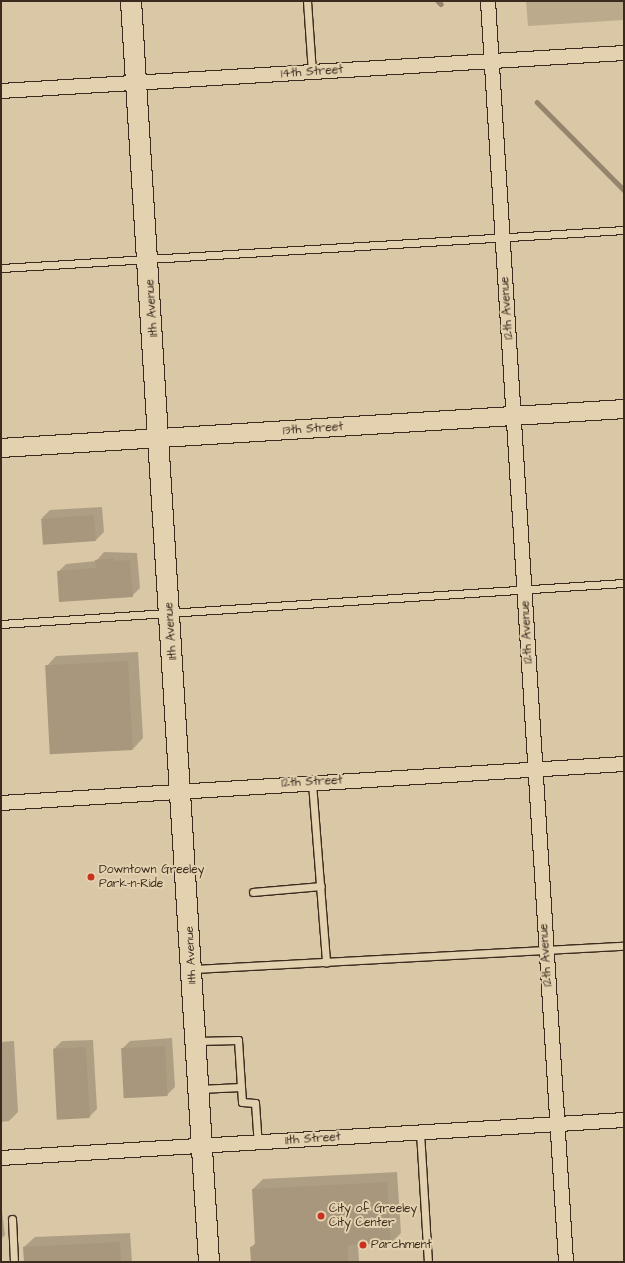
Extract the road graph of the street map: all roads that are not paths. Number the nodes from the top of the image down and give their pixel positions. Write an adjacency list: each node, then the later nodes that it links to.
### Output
1 (132, 1): 7 (main road, 11th Avenue)
2 (307, 1): 6 (lane)
3 (488, 1): 5 (street, 12th Avenue)
4 (624, 53): 5 (street, 14th Street)
5 (492, 60): 6 (street, 14th Street); 10 (street, 12th Avenue)
6 (312, 72): 7 (street, 14th Street)
7 (136, 83): 8 (street, 14th Street); 11 (main road, 11th Avenue)
8 (1, 91)
9 (624, 230): 10 (lane)
10 (503, 235): 11 (lane); 14 (street, 12th Avenue)
11 (148, 257): 12 (lane); 15 (main road, 11th Avenue)
12 (1, 268)
13 (624, 409): 14 (street, 13th Street)
14 (514, 416): 15 (street, 13th Street); 18 (street, 12th Avenue)
15 (160, 438): 16 (street, 13th Street); 19 (main road, 11th Avenue)
16 (1, 448)
17 (624, 582): 18 (lane)
18 (524, 588): 19 (lane); 22 (street, 12th Avenue)
19 (170, 615): 20 (lane); 24 (main road, 11th Avenue)
20 (1, 624)
21 (624, 764): 22 (street, 12th Street)
22 (535, 769): 23 (street, 12th Street); 29 (street, 12th Avenue)
23 (312, 782): 24 (street, 12th Street); 26 (lane)
24 (181, 790): 25 (street, 12th Street); 31 (main road, 11th Avenue)
25 (1, 803)
26 (321, 886): 27 (lane); 30 (lane)
27 (253, 892)
28 (624, 946): 29 (lane)
29 (546, 951): 30 (lane); 36 (street, 12th Avenue)
30 (326, 962): 31 (lane)
31 (192, 969): 32 (main road, 11th Avenue)
32 (196, 1041): 33 (lane); 34 (main road, 11th Avenue)
33 (241, 1086): 34 (lane); 38 (lane)
34 (199, 1089): 39 (main road, 11th Avenue)
35 (624, 1120): 36 (street, 11th Street)
36 (558, 1124): 37 (street, 11th Street); 45 (street, 12th Avenue)
37 (420, 1132): 38 (street, 11th Street); 44 (lane)
38 (258, 1142): 39 (street, 11th Street)
39 (202, 1146): 40 (street, 11th Street); 43 (main road, 11th Avenue)
40 (1, 1158)
41 (12, 1219): 42 (lane)
42 (14, 1262)
43 (209, 1262)
44 (428, 1262)
45 (566, 1262)

